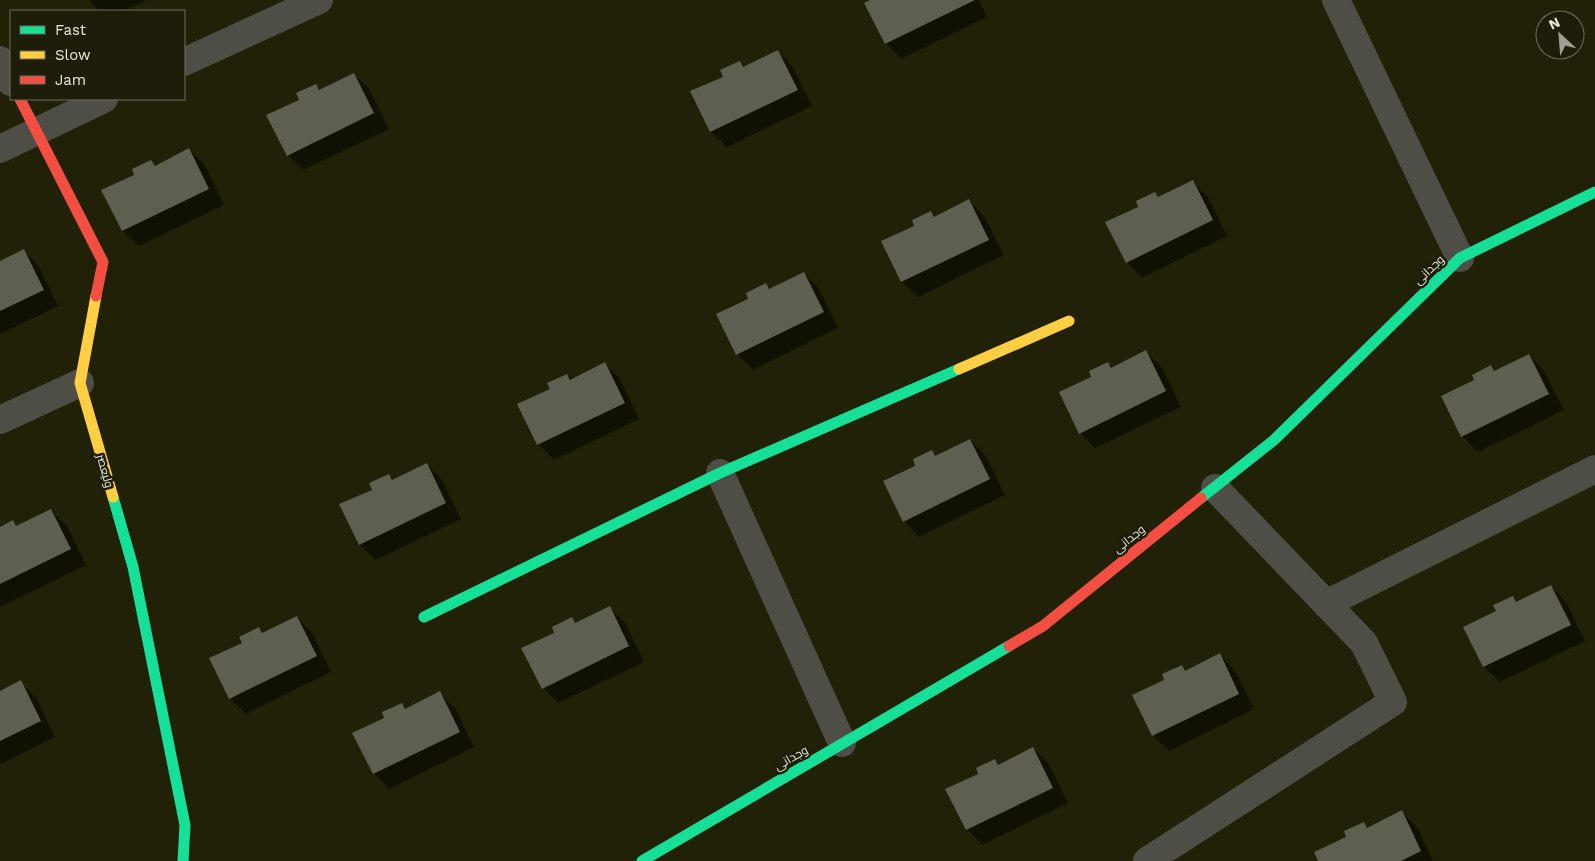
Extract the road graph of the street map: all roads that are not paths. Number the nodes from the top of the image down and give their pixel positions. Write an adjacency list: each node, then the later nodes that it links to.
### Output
1 (318, 0): 4 (street)
2 (1336, 0): 11 (street)
3 (0, 60): 5 (street)
4 (185, 62)
5 (10, 80)
6 (21, 100): 8 (street, ولیعصر)
7 (102, 100): 8 (street)
8 (36, 130): 9 (street); 13 (street, ولیعصر)
9 (0, 149)
10 (1595, 192): 11 (street, وجدانی)
11 (1460, 258): 17 (street, وجدانی)
12 (1069, 321): 16 (street)
13 (80, 383): 14 (street); 21 (street, ولیعصر)
14 (0, 420)
15 (1595, 468): 18 (street)
16 (720, 473): 19 (street); 20 (street)
17 (1215, 488): 18 (street); 20 (street, وجدانی)
18 (1326, 604): 23 (street)
19 (424, 618)
20 (842, 743): 22 (street, وجدانی)
21 (183, 861)
22 (642, 861)
23 (1147, 861)

